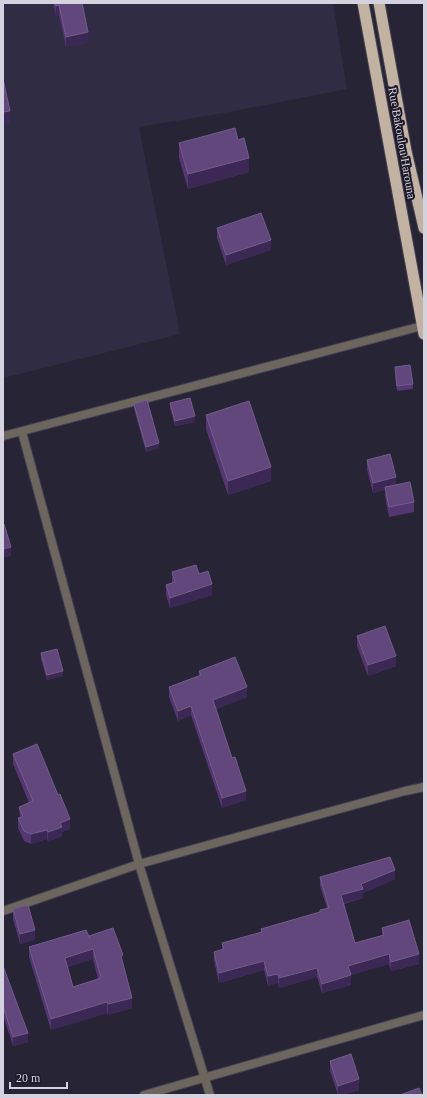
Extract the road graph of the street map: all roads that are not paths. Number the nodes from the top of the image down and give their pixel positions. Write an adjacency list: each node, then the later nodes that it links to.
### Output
1 (363, 3): 4 (highway, Rue Bakoulou Harouna)
2 (379, 3): 3 (highway, Rue Bakoulou Harouna)
3 (424, 228)
4 (423, 330): 5 (street)
5 (22, 432): 6 (street); 8 (street)
6 (3, 436)
7 (424, 787): 8 (street)
8 (139, 864): 9 (street); 11 (street)
9 (3, 911)
10 (424, 1015): 11 (street)
11 (205, 1078): 12 (street); 13 (street)
12 (144, 1095)
13 (210, 1095)

